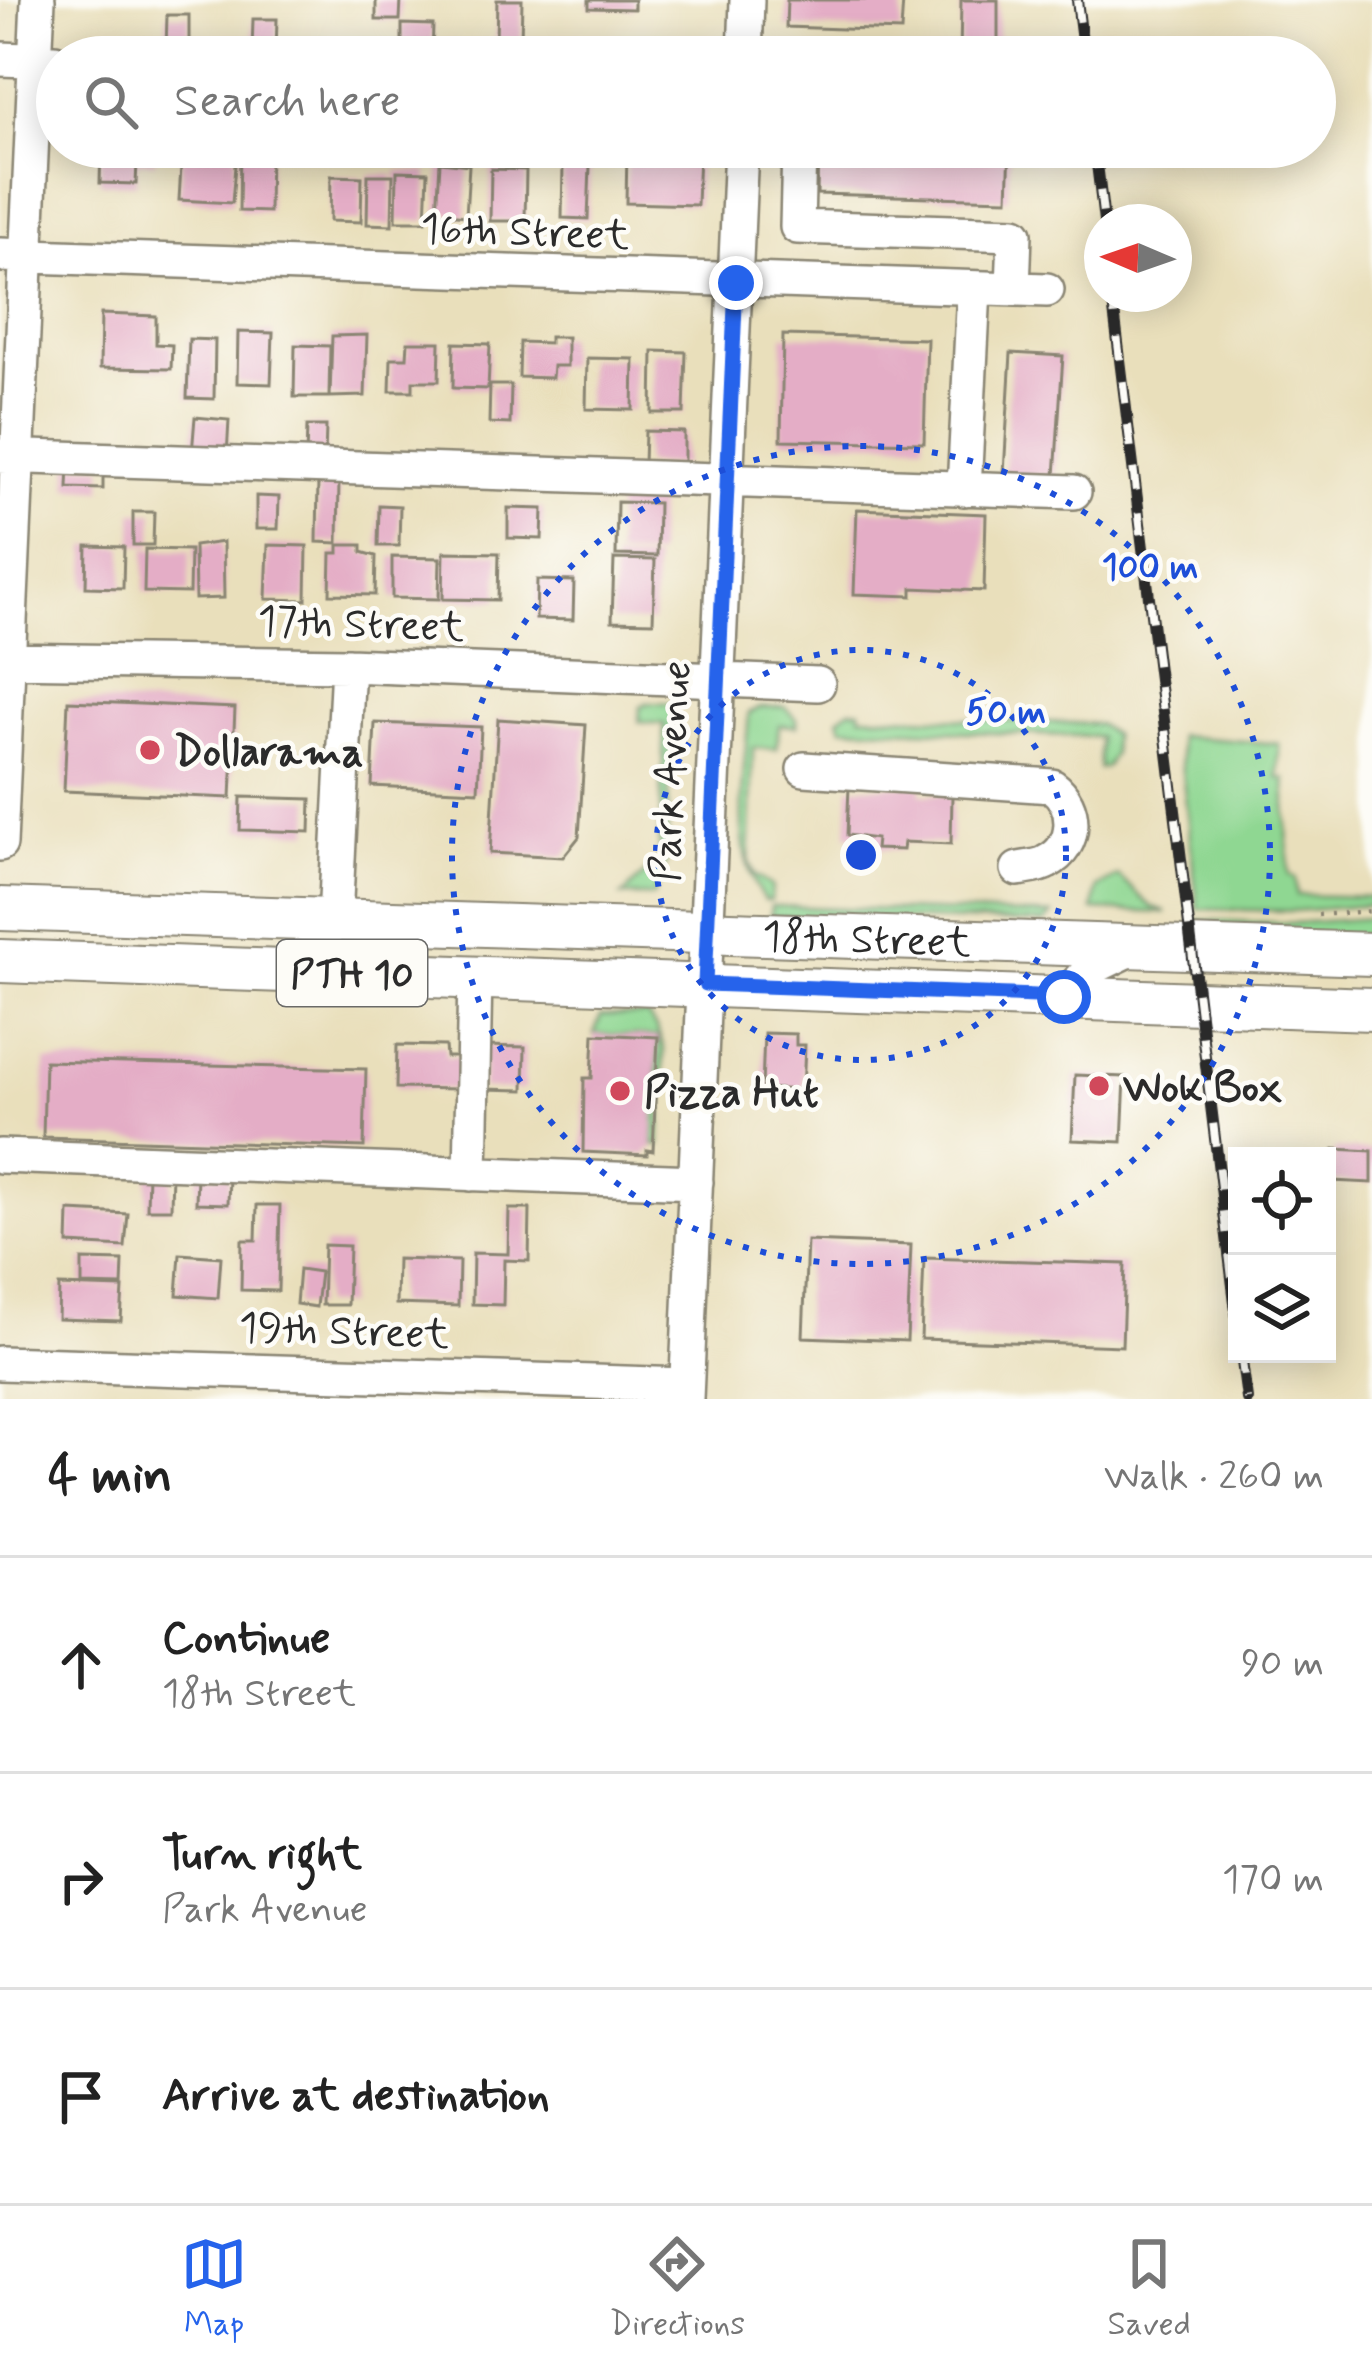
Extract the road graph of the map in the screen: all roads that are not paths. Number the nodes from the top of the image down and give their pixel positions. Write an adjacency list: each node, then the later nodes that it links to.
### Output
1 (38, 0): 3 (street)
2 (747, 0): 4 (street)
3 (43, 36)
4 (746, 36)
5 (0, 59): 6 (street)
6 (36, 61)
7 (36, 122): 11 (street)
8 (740, 168): 12 (street, Park Avenue)
9 (799, 168): 10 (street)
10 (822, 228): 13 (street); 15 (street)
11 (14, 255): 12 (street, 16th Street); 17 (street)
12 (736, 283): 13 (street, 16th Street); 18 (street, Park Avenue)
13 (819, 285): 14 (street, 16th Street)
14 (974, 289): 15 (street, 16th Street); 19 (street)
15 (1013, 290): 16 (street, 16th Street)
16 (1047, 290)
17 (9, 456): 18 (street); 21 (street)
18 (727, 482): 19 (street); 23 (street, Park Avenue)
19 (964, 489): 20 (street)
20 (1074, 492)
21 (4, 660): 22 (street, 17th Street); 26 (street)
22 (348, 664): 23 (street, 17th Street); 29 (street)
23 (719, 681): 24 (street, 17th Street); 30 (street, Park Avenue)
24 (818, 684)
25 (804, 769): 27 (street)
26 (0, 844)
27 (1018, 869)
28 (0, 910): 29 (main road, 18th Street / PTH 10)
29 (335, 920): 30 (main road, 18th Street / PTH 10)
30 (707, 931): 31 (main road, 18th Street / PTH 10); 35 (street, Park Avenue)
31 (1144, 945): 32 (main road, 18th Street / PTH 10); 36 (street)
32 (1372, 954)
33 (0, 962): 34 (main road, 18th Street / PTH 10)
34 (475, 976): 35 (main road, 18th Street / PTH 10); 39 (street)
35 (705, 984): 36 (main road, 18th Street / PTH 10); 40 (street, Park Avenue)
36 (1064, 997): 37 (main road, 18th Street / PTH 10)
37 (1372, 1009)
38 (0, 1156): 39 (street)
39 (471, 1174): 40 (street)
40 (696, 1182): 42 (street, Park Avenue)
41 (0, 1363): 42 (street, 19th Street)
42 (686, 1392)

